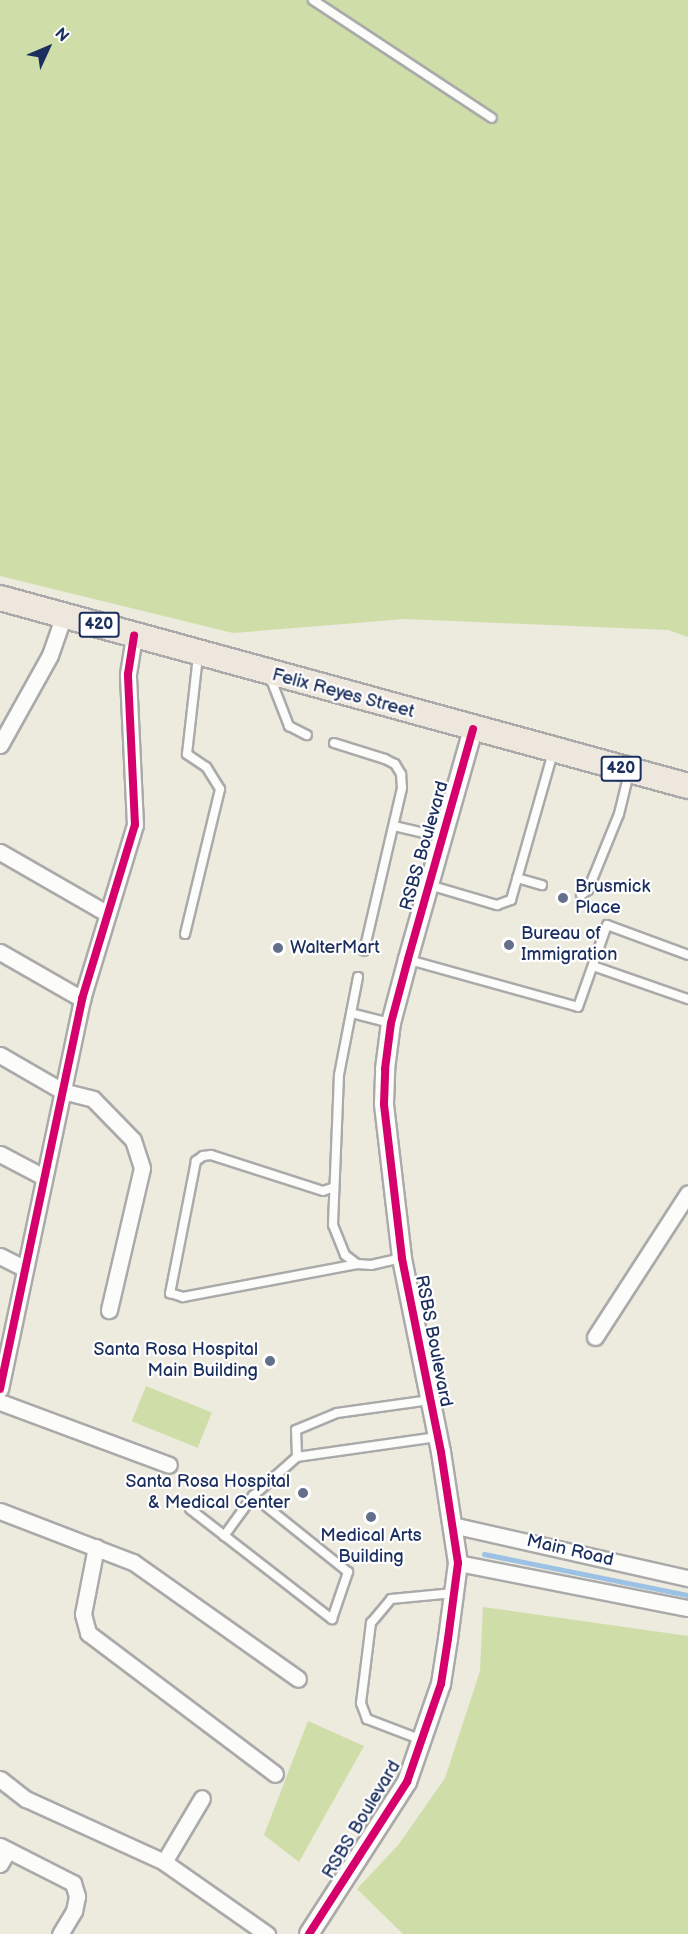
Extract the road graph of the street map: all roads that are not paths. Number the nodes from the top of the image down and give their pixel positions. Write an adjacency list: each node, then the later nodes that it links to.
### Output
1 (313, 0): 2 (lane)
2 (492, 118)
3 (0, 598): 4 (main road, Felix Reyes Street / 420)
4 (63, 615): 5 (main road, Felix Reyes Street / 420); 11 (street)
5 (134, 635): 6 (main road, Felix Reyes Street / 420); 22 (street)
6 (199, 654): 7 (main road, Felix Reyes Street / 420); 23 (lane)
7 (269, 673): 8 (main road, Felix Reyes Street / 420); 9 (lane)
8 (473, 729): 12 (main road, Felix Reyes Street / 420); 16 (street, RSBS Boulevard)
9 (307, 735)
10 (334, 743): 15 (lane)
11 (0, 745)
12 (554, 750): 13 (main road, Felix Reyes Street / 420); 18 (lane)
13 (630, 771): 14 (main road, Felix Reyes Street / 420); 21 (lane)
14 (688, 786)
15 (394, 826): 16 (lane); 24 (lane)
16 (441, 837): 19 (street, RSBS Boulevard)
17 (0, 852): 22 (street)
18 (517, 878): 19 (lane); 20 (lane)
19 (429, 885): 27 (street, RSBS Boulevard)
20 (542, 885)
21 (581, 895)
22 (106, 913): 30 (street)
23 (184, 934)
24 (364, 951)
25 (0, 952): 30 (street)
26 (688, 955): 28 (lane)
27 (408, 959): 28 (lane); 33 (street, RSBS Boulevard)
28 (592, 966): 31 (lane)
29 (358, 978): 32 (lane)
30 (82, 999): 35 (street)
31 (688, 999)
32 (351, 1013): 33 (lane); 38 (lane)
33 (391, 1023): 41 (street, RSBS Boulevard)
34 (0, 1055): 35 (street)
35 (62, 1090): 37 (street); 44 (street)
36 (0, 1154): 37 (street)
37 (42, 1176): 43 (street)
38 (332, 1188): 42 (lane); 42 (lane)
39 (688, 1193): 45 (street)
40 (0, 1256): 43 (street)
41 (402, 1258): 42 (lane); 47 (street, RSBS Boulevard)
42 (357, 1264)
43 (24, 1268): 46 (street)
44 (109, 1310)
45 (595, 1337)
46 (0, 1389)
47 (430, 1400): 49 (street, RSBS Boulevard); 50 (lane)
48 (0, 1402): 51 (street)
49 (437, 1437): 50 (lane); 55 (street, RSBS Boulevard)
50 (297, 1457): 52 (lane)
51 (169, 1465)
52 (253, 1496): 56 (lane); 56 (lane)
53 (190, 1509): 56 (lane)
54 (0, 1511): 57 (street)
55 (452, 1525): 58 (street, RSBS Boulevard); 59 (street, Main Road)
56 (224, 1536)
57 (96, 1547): 62 (street); 64 (street)
58 (458, 1563): 60 (street, RSBS Boulevard); 61 (street, Main Road)
59 (688, 1578)
60 (454, 1593): 63 (street, RSBS Boulevard); 63 (lane)
61 (688, 1608)
62 (298, 1679)
63 (424, 1741): 69 (street, RSBS Boulevard)
64 (275, 1774)
65 (0, 1779): 68 (street)
66 (202, 1798): 68 (street)
67 (3, 1854): 70 (street)
68 (164, 1862): 71 (street)
69 (315, 1931)
70 (60, 1934)
71 (267, 1934)

